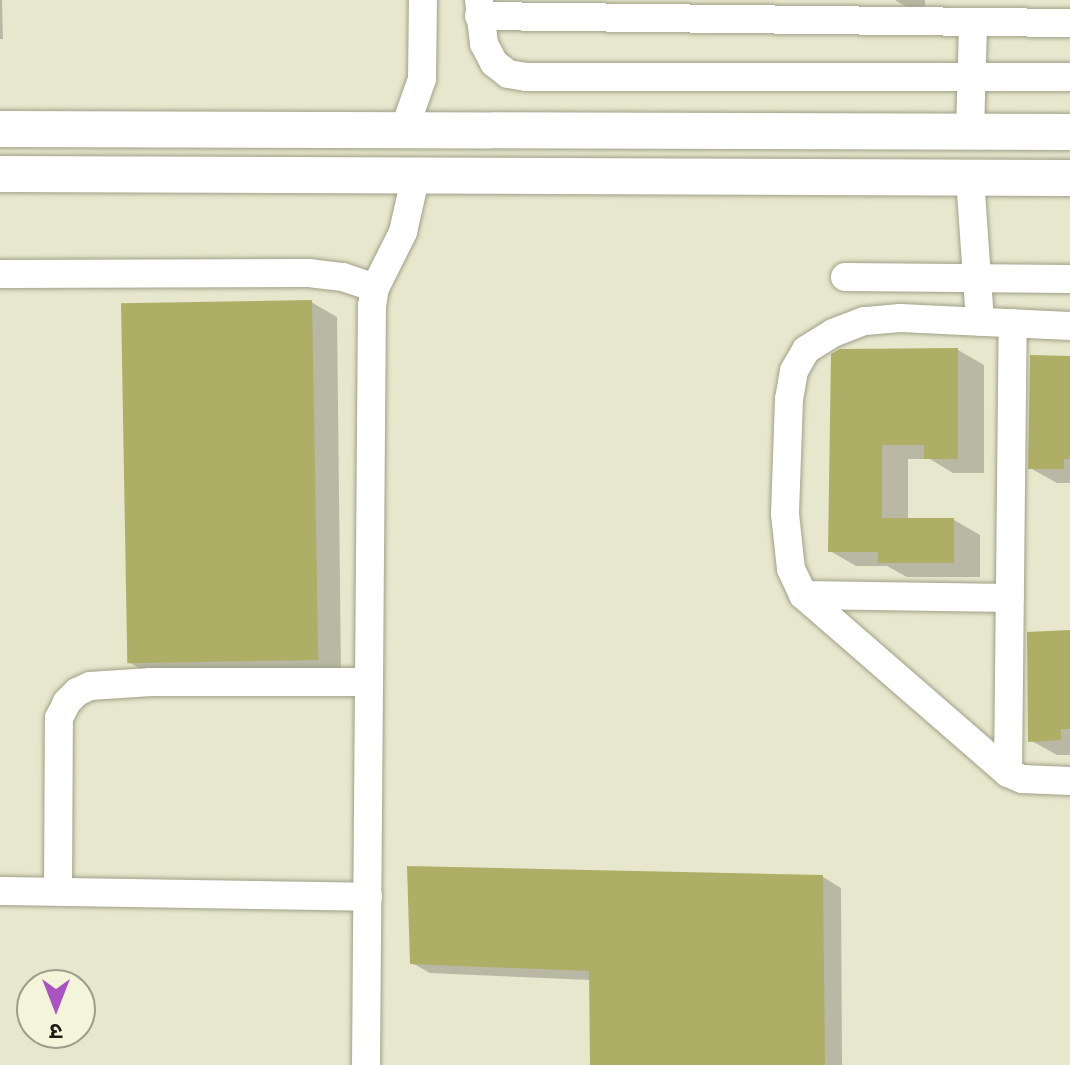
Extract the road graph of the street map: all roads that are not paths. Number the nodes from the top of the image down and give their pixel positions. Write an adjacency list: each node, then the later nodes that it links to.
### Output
1 (423, 0): 10 (street)
2 (479, 8): 3 (street); 7 (street)
3 (798, 10): 6 (street)
4 (1016, 12): 5 (street); 6 (street)
5 (1070, 23)
6 (973, 24): 7 (street)
7 (970, 76): 8 (street); 12 (street)
8 (1070, 77)
9 (0, 129): 10 (street)
10 (404, 130): 12 (street)
11 (1070, 132): 12 (street)
12 (970, 133)
13 (0, 174): 14 (street)
14 (416, 175): 15 (street); 21 (street)
15 (970, 178): 16 (street); 18 (street)
16 (1070, 178)
17 (0, 274): 21 (street)
18 (976, 276): 19 (street); 20 (street); 22 (street)
19 (845, 277)
20 (1070, 279)
21 (375, 288): 27 (street)
22 (980, 322): 23 (street); 25 (street)
23 (1013, 323): 24 (street); 26 (street)
24 (1070, 326)
25 (803, 595): 26 (street); 28 (street)
26 (1010, 598): 28 (street)
27 (369, 682): 31 (street); 32 (street)
28 (1008, 773): 29 (street)
29 (1070, 781)
30 (0, 891): 31 (street)
31 (58, 891): 32 (street)
32 (368, 897): 33 (street)
33 (366, 1065)

